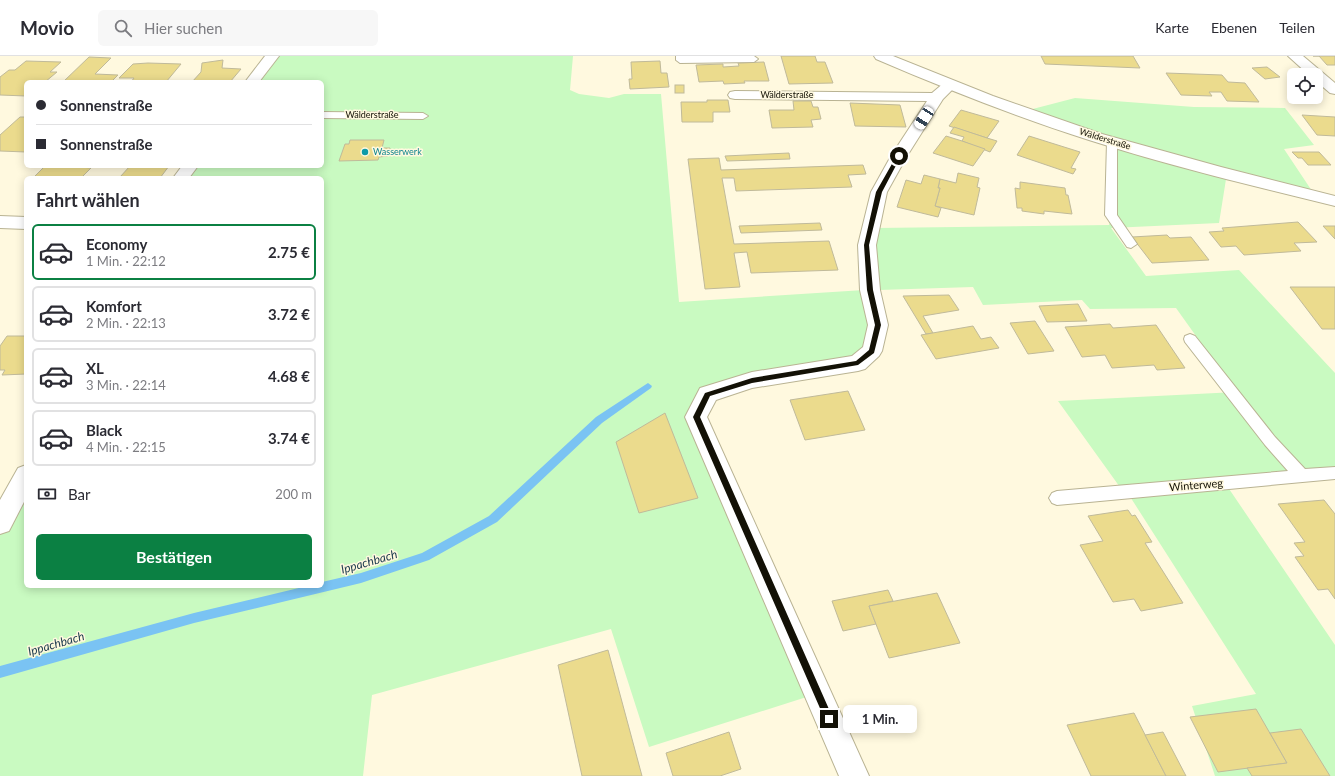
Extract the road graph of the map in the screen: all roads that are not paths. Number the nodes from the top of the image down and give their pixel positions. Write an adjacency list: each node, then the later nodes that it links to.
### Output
1 (272, 56): 6 (street)
2 (680, 56): 5 (lane)
3 (881, 56): 7 (street, Wälderstraße)
4 (1295, 56): 8 (street)
5 (754, 59)
6 (254, 80)
7 (950, 85): 10 (street); 13 (street, Wälderstraße)
8 (1335, 90)
9 (735, 95): 10 (street, Wälderstraße)
10 (936, 97): 24 (street)
11 (324, 115): 12 (lane, Wälderstraße)
12 (423, 116)
13 (1112, 142): 14 (street, Wälderstraße); 17 (lane)
14 (1335, 201)
15 (0, 222): 16 (street)
16 (24, 223)
17 (1131, 244)
18 (1190, 339): 20 (lane)
19 (1335, 473): 20 (lane, Winterweg)
20 (1302, 476): 22 (lane, Winterweg)
21 (24, 479): 23 (street)
22 (1057, 498)
23 (0, 523)
24 (854, 776)

